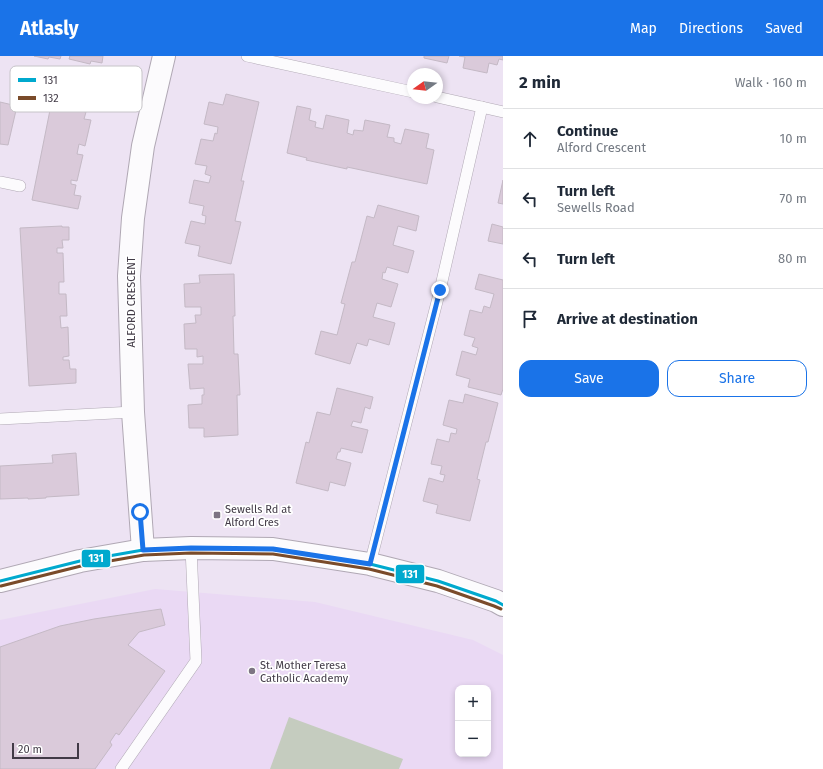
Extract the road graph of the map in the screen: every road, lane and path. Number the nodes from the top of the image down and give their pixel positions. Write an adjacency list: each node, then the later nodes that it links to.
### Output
1 (164, 56): 9 (street, ALFORD CRESCENT)
2 (247, 56): 3 (lane)
3 (407, 91)
4 (443, 98): 5 (lane)
5 (482, 107): 6 (lane); 13 (lane)
6 (503, 112)
7 (0, 182): 8 (lane)
8 (20, 186)
9 (133, 412): 10 (lane); 12 (street, ALFORD CRESCENT)
10 (0, 419)
11 (191, 548): 12 (street); 13 (street); 16 (lane)
12 (143, 550): 14 (street)
13 (370, 564): 15 (street)
14 (0, 581)
15 (503, 605)
16 (121, 769)

